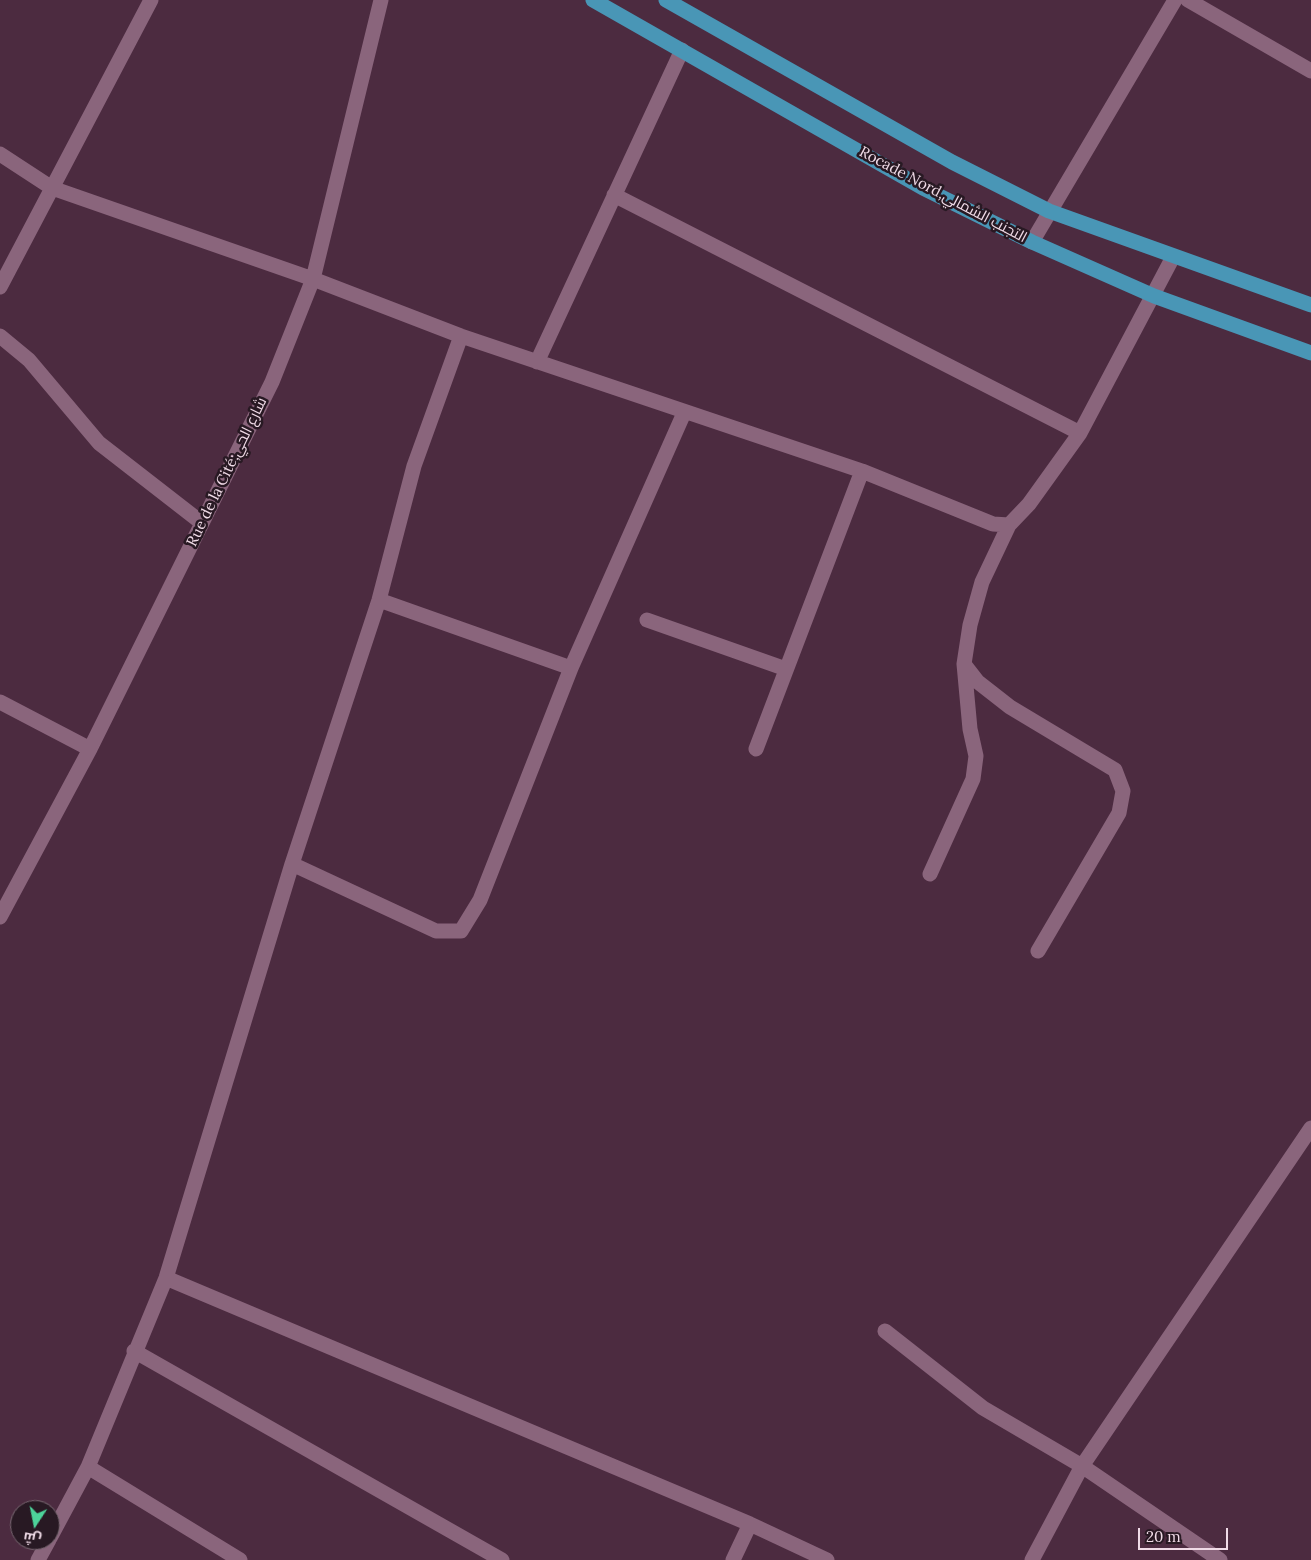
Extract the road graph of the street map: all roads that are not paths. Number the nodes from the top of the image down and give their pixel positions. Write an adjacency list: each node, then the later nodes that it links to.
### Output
1 (151, 0): 10 (street)
2 (381, 0): 15 (street, Rue de la Cité;شارع الحي)
3 (593, 0): 7 (main road, Rocade Nord,التجنب الشمالي)
4 (666, 0): 12 (main road)
5 (1175, 0): 12 (street)
6 (1188, 0): 8 (street)
7 (682, 50): 11 (street); 13 (main road, Rocade Nord,التجنب الشمالي)
8 (1311, 71)
9 (0, 154): 10 (street)
10 (52, 188): 15 (street); 16 (street)
11 (614, 195): 22 (street); 24 (street)
12 (1049, 211): 13 (street); 14 (main road)
13 (1032, 242): 17 (main road, Rocade Nord,التجنب الشمالي)
14 (1173, 257): 17 (street); 18 (main road)
15 (313, 279): 20 (street); 26 (street, Rue de la Cité;شارع الحي)
16 (0, 287)
17 (1154, 296): 21 (main road, Rocade Nord,التجنب الشمالي); 24 (street)
18 (1311, 305)
19 (0, 336): 26 (street)
20 (461, 336): 22 (street); 28 (street)
21 (1311, 353)
22 (536, 362): 23 (street)
23 (684, 413): 25 (street); 31 (street)
24 (1080, 433): 27 (street)
25 (862, 471): 27 (street); 32 (street)
26 (202, 523): 35 (street, Rue de la Cité;شارع الحي)
27 (1009, 525): 30 (street)
28 (378, 600): 31 (street); 36 (street)
29 (647, 620): 32 (street)
30 (964, 664): 37 (street); 39 (street)
31 (571, 668): 36 (street)
32 (786, 669): 34 (street)
33 (0, 702): 35 (street)
34 (756, 749)
35 (90, 750): 38 (street, Rue de la Cité;شارع الحي)
36 (292, 864): 41 (street)
37 (930, 874)
38 (0, 917)
39 (1038, 951)
40 (1311, 1128): 44 (street)
41 (166, 1278): 43 (street); 47 (street)
42 (885, 1331): 44 (street)
43 (134, 1351): 45 (street); 49 (street)
44 (1082, 1466): 52 (street); 53 (street)
45 (88, 1467): 46 (street); 48 (street)
46 (60, 1520)
47 (750, 1524): 50 (street); 51 (street)
48 (240, 1560)
49 (502, 1560)
50 (733, 1560)
51 (827, 1560)
52 (1032, 1560)
53 (1220, 1560)

